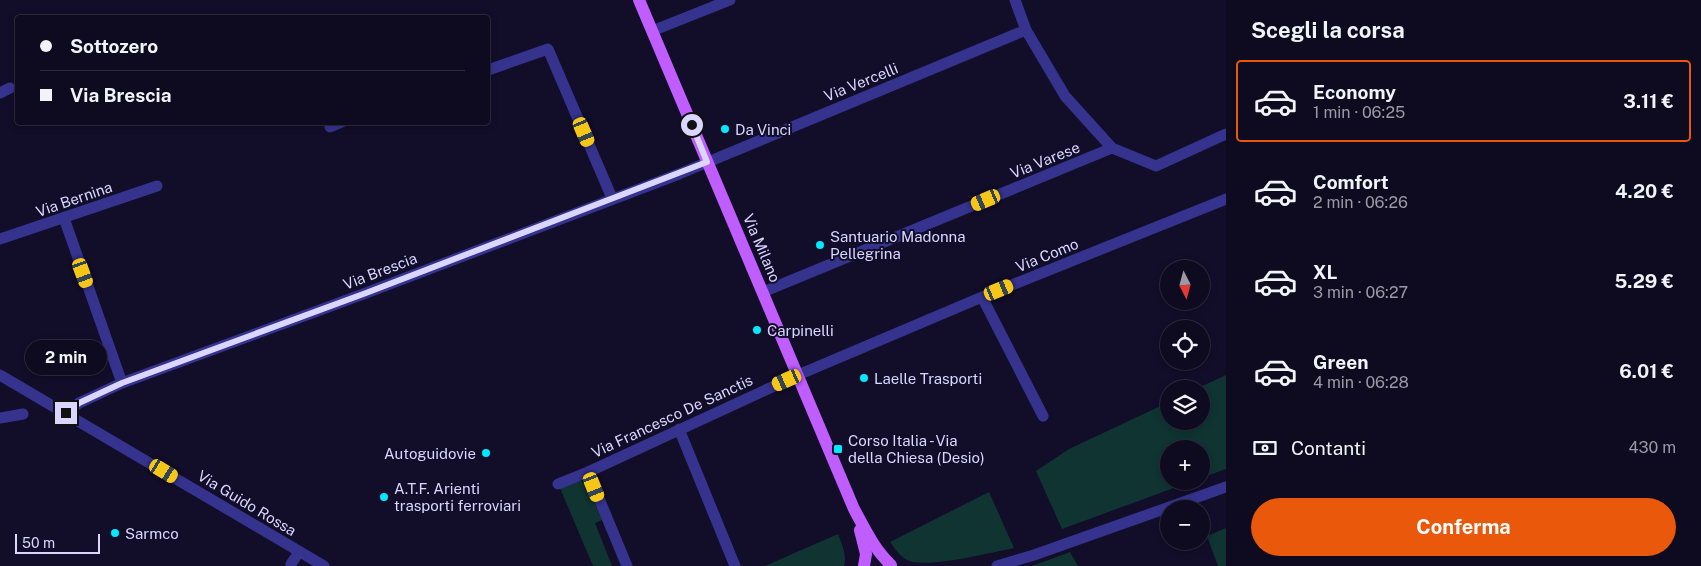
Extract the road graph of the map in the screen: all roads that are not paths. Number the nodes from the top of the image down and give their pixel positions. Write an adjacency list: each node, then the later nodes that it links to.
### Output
1 (639, 0): 5 (main road, Via Milano)
2 (730, 0): 5 (street)
3 (1015, 0): 4 (street)
4 (1026, 30): 10 (street); 11 (street, Via Vercelli)
5 (652, 31): 11 (main road, Via Milano)
6 (490, 69): 13 (street)
7 (333, 125): 8 (street)
8 (330, 126)
9 (1226, 134): 10 (street)
10 (1112, 148): 17 (street, Via Varese)
11 (707, 162): 13 (street, Via Brescia); 17 (main road, Via Milano)
12 (157, 186): 15 (street, Via Bernina)
13 (612, 198): 21 (street, Via Brescia)
14 (1226, 199): 18 (street, Via Como)
15 (64, 218): 16 (street, Via Bernina); 21 (street)
16 (0, 239)
17 (763, 292): 20 (main road, Via Milano)
18 (982, 297): 20 (street, Via Como); 24 (street)
19 (0, 375): 22 (street, Via Guido Rossa)
20 (798, 375): 26 (street, Via Francesco De Sanctis); 30 (main road, Via Milano)
21 (122, 383): 22 (street, Via Brescia)
22 (66, 413): 31 (street, Via Guido Rossa)
23 (23, 414): 25 (street)
24 (1043, 416)
25 (0, 418)
26 (679, 429): 27 (street, Via Francesco De Sanctis); 36 (street)
27 (588, 472): 28 (street, Via Francesco De Sanctis); 35 (street)
28 (558, 484)
29 (1226, 487): 39 (street)
30 (854, 509): 32 (main road, Via Milano); 37 (main road, Via Milano)
31 (299, 552): 33 (street); 34 (street, Via Guido Rossa)
32 (893, 565): 38 (main road)
33 (291, 566)
34 (324, 566)
35 (627, 566)
36 (735, 566)
37 (864, 566)
38 (874, 566)
39 (997, 566)

